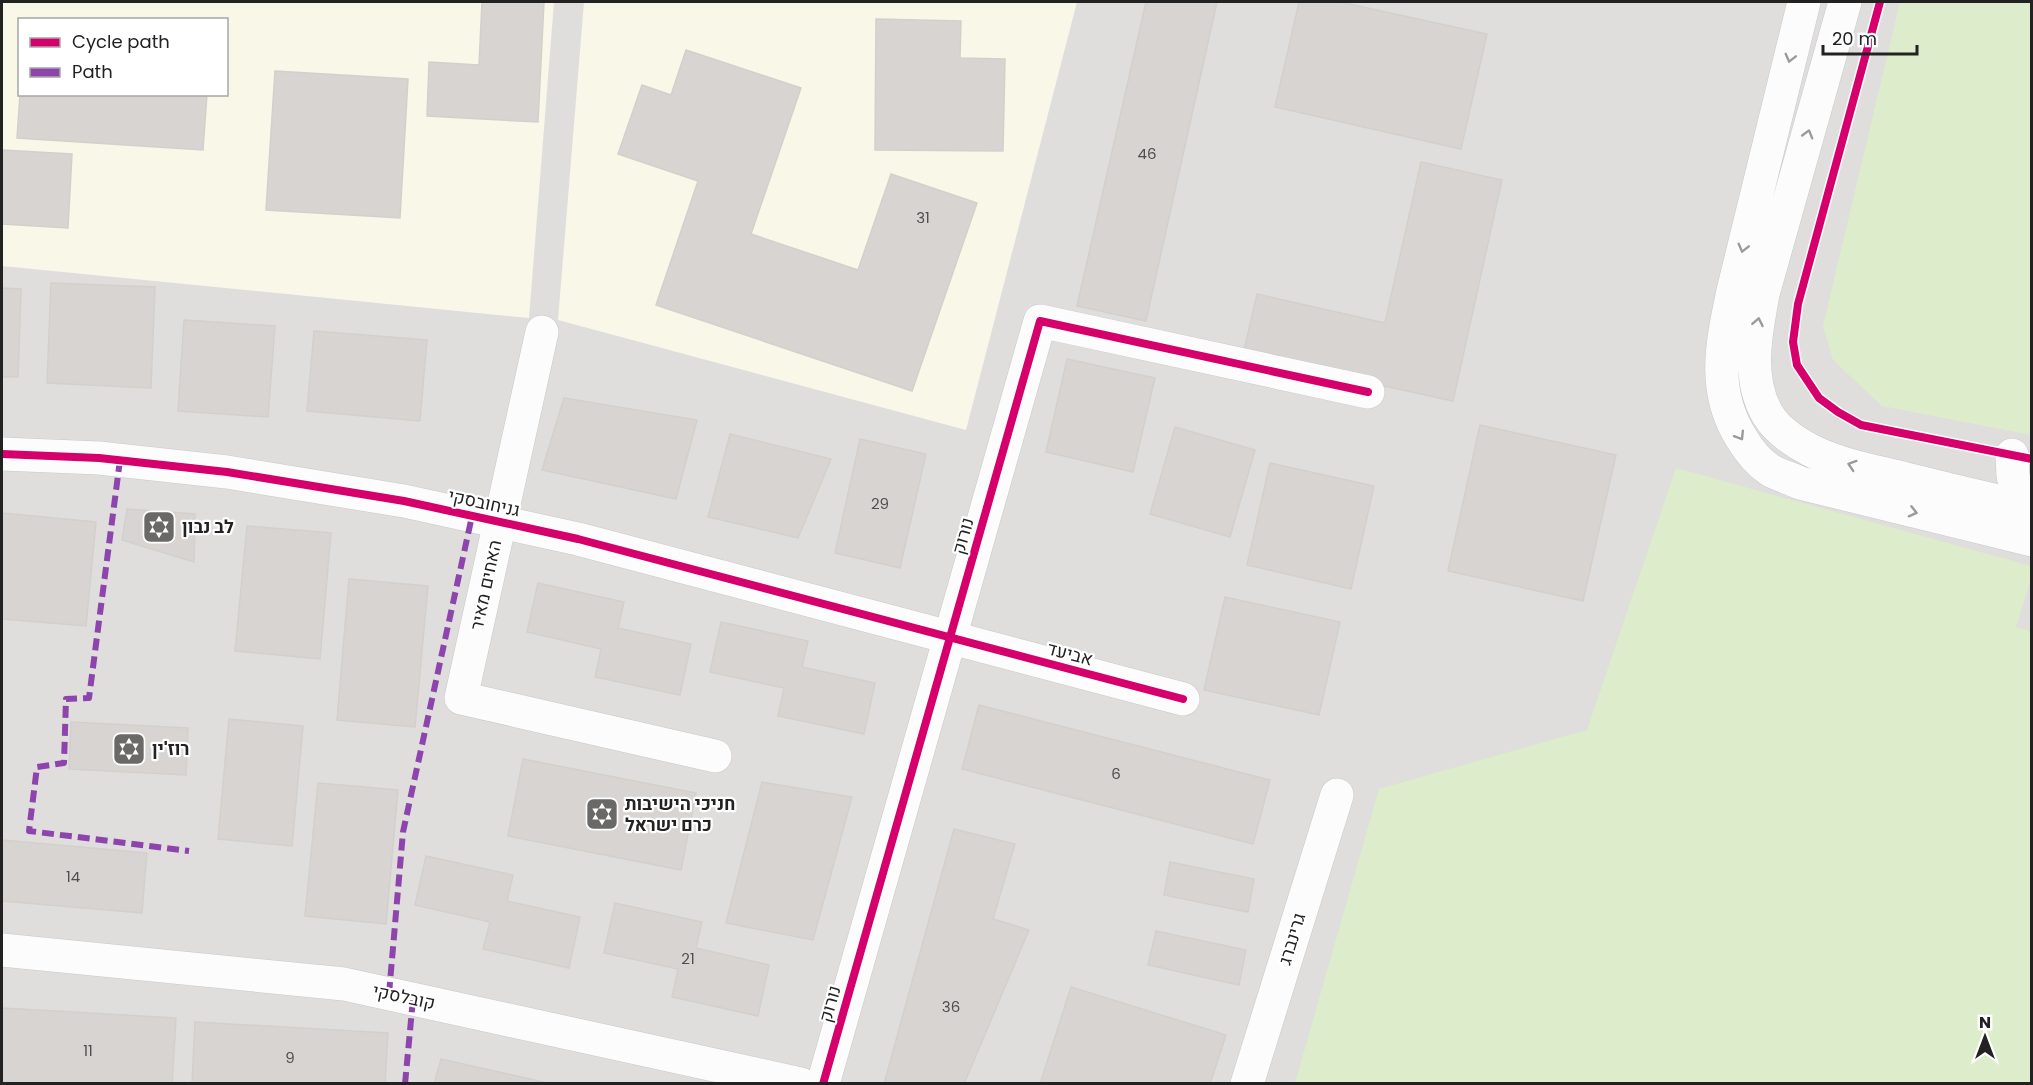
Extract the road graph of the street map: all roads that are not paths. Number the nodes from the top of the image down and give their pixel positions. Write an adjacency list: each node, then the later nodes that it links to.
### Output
1 (1795, 3): 2 (street); 9 (street, one-way to 9)
2 (1845, 4): 7 (street, one-way to 2)
3 (542, 332): 8 (street, האחים מאיר)
4 (1368, 392): 10 (street, נורוק)
5 (2, 454): 8 (street, גניחובסקי)
6 (2012, 455): 7 (street)
7 (2026, 507)
8 (500, 522): 10 (street, גניחובסקי); 12 (street, האחים מאיר)
9 (2031, 540)
10 (949, 639): 11 (street, אביעד); 16 (street, נורוק)
11 (1183, 699)
12 (715, 756)
13 (1337, 795): 17 (street, גרינברג)
14 (2, 950): 15 (street, קובלסקי)
15 (801, 1083)
16 (823, 1083)
17 (1247, 1083)

